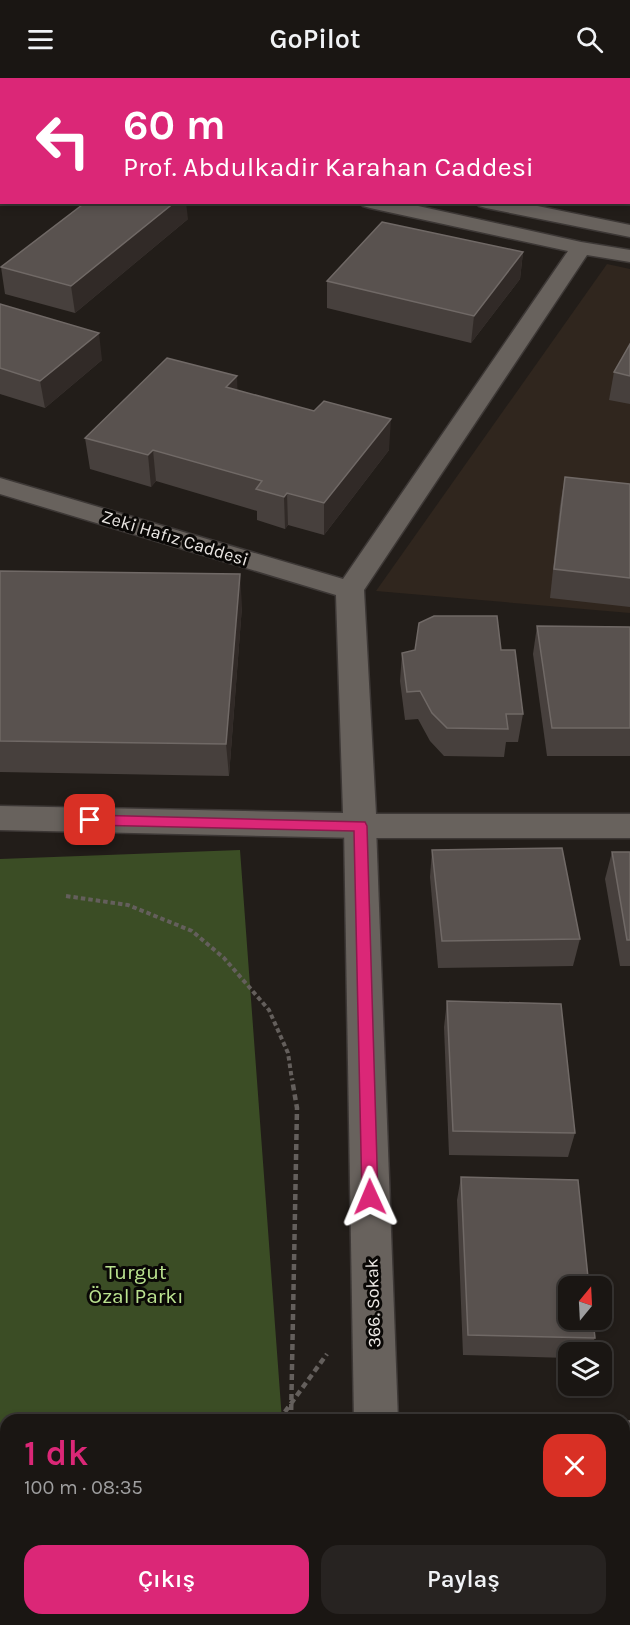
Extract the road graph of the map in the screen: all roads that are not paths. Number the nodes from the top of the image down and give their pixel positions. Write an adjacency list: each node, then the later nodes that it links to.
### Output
1 (379, 204): 4 (street)
2 (496, 204): 3 (street)
3 (630, 231)
4 (581, 248): 5 (street); 7 (street)
5 (630, 256)
6 (0, 486): 7 (street, Zeki Hafız Caddesi)
7 (350, 590): 9 (street, 366. Sokak)
8 (0, 818): 9 (street)
9 (360, 826): 10 (street); 11 (street, 366. Sokak)
10 (630, 826)
11 (376, 1414)

